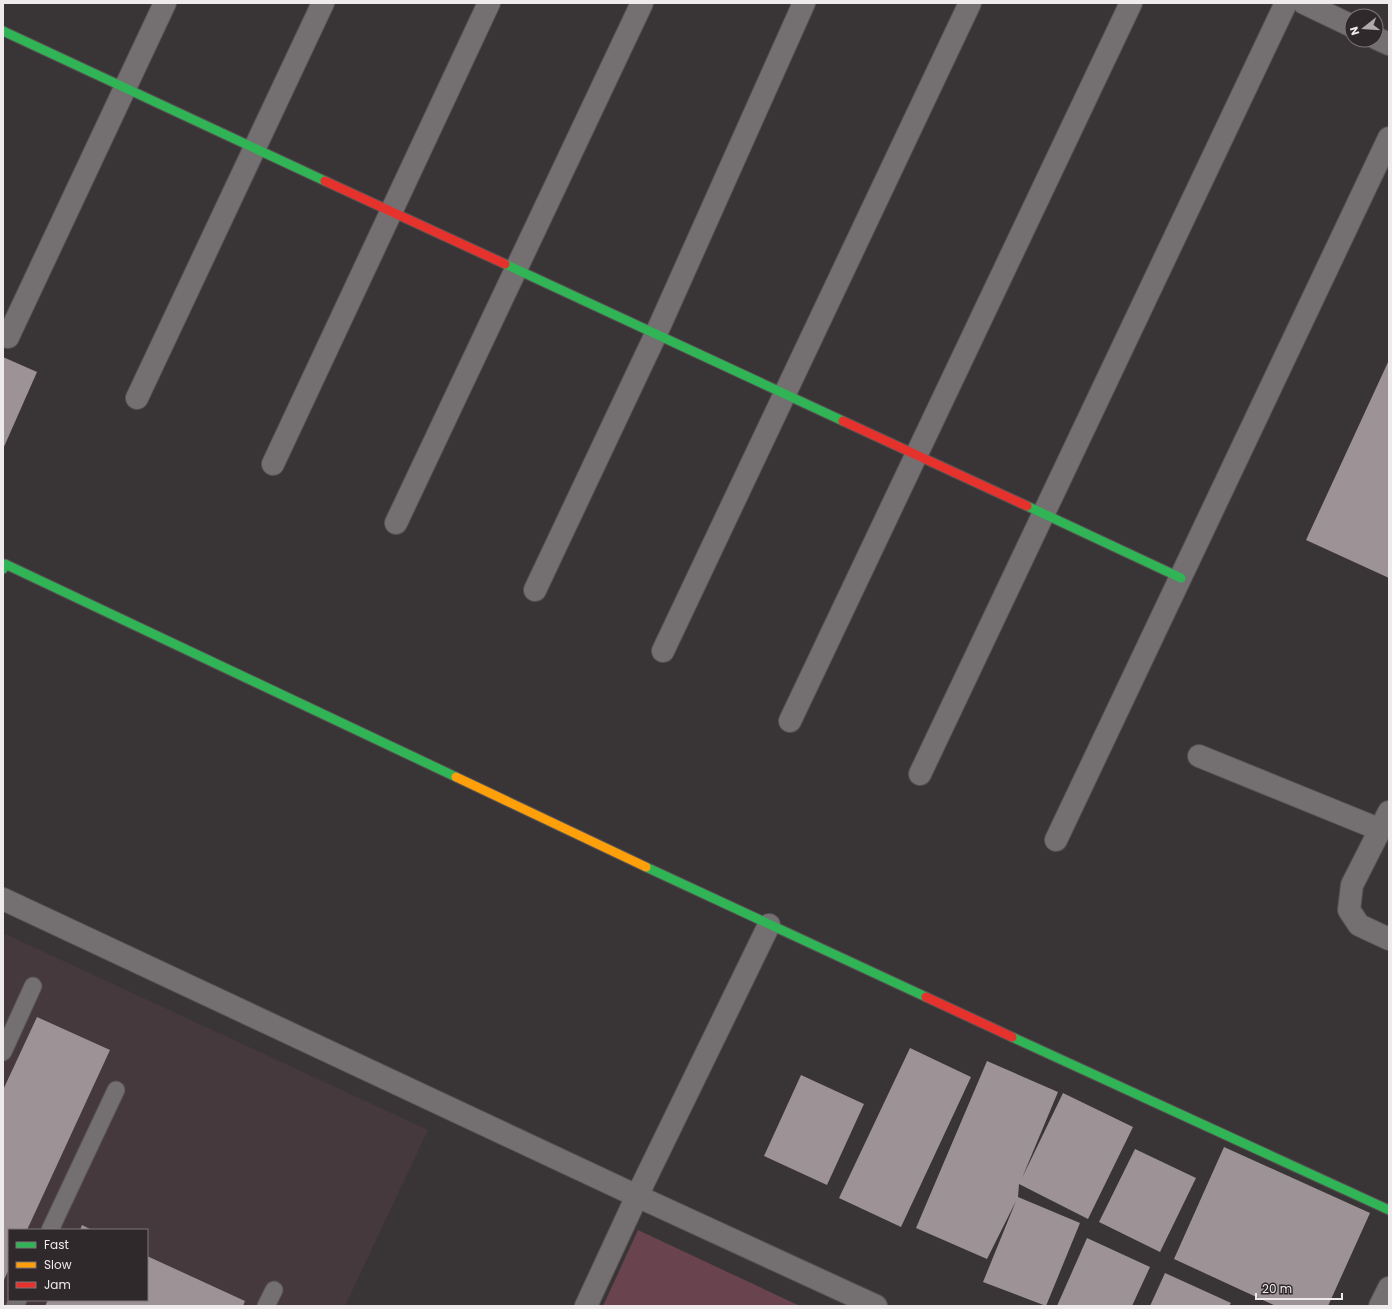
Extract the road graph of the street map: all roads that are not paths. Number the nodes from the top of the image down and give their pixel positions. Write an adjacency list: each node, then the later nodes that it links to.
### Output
1 (166, 3): 12 (street)
2 (323, 3): 14 (street)
3 (489, 3): 15 (street)
4 (642, 3): 16 (street)
5 (804, 3): 17 (street)
6 (970, 3): 19 (street)
7 (1131, 3): 21 (street)
8 (1286, 3): 23 (street)
9 (1304, 3): 10 (street)
10 (1344, 22)
11 (3, 30): 12 (street)
12 (125, 88): 14 (street); 18 (street)
13 (1389, 138): 26 (street)
14 (255, 148): 15 (street); 20 (street)
15 (391, 212): 16 (street); 22 (street)
16 (516, 270): 17 (street); 24 (street)
17 (656, 334): 19 (street); 27 (street)
18 (8, 337)
19 (785, 394): 21 (street); 28 (street)
20 (137, 398)
21 (916, 455): 23 (street); 29 (street)
22 (273, 464)
23 (1043, 514): 26 (street); 31 (street)
24 (396, 523)
25 (3, 569): 35 (street)
26 (1180, 578): 33 (street)
27 (535, 590)
28 (663, 651)
29 (790, 720)
30 (1199, 756): 32 (street)
31 (920, 774)
32 (1385, 821): 36 (street)
33 (1056, 840)
34 (3, 899): 40 (street)
35 (769, 925): 40 (street); 41 (street)
36 (1389, 939)
37 (33, 986): 38 (lane)
38 (3, 1052)
39 (116, 1090): 42 (lane)
40 (637, 1196): 46 (street); 47 (street)
41 (1389, 1210)
42 (50, 1229)
43 (1389, 1288): 48 (street)
44 (274, 1290): 45 (lane)
45 (266, 1306)
46 (586, 1306)
47 (876, 1306)
48 (1380, 1306)

